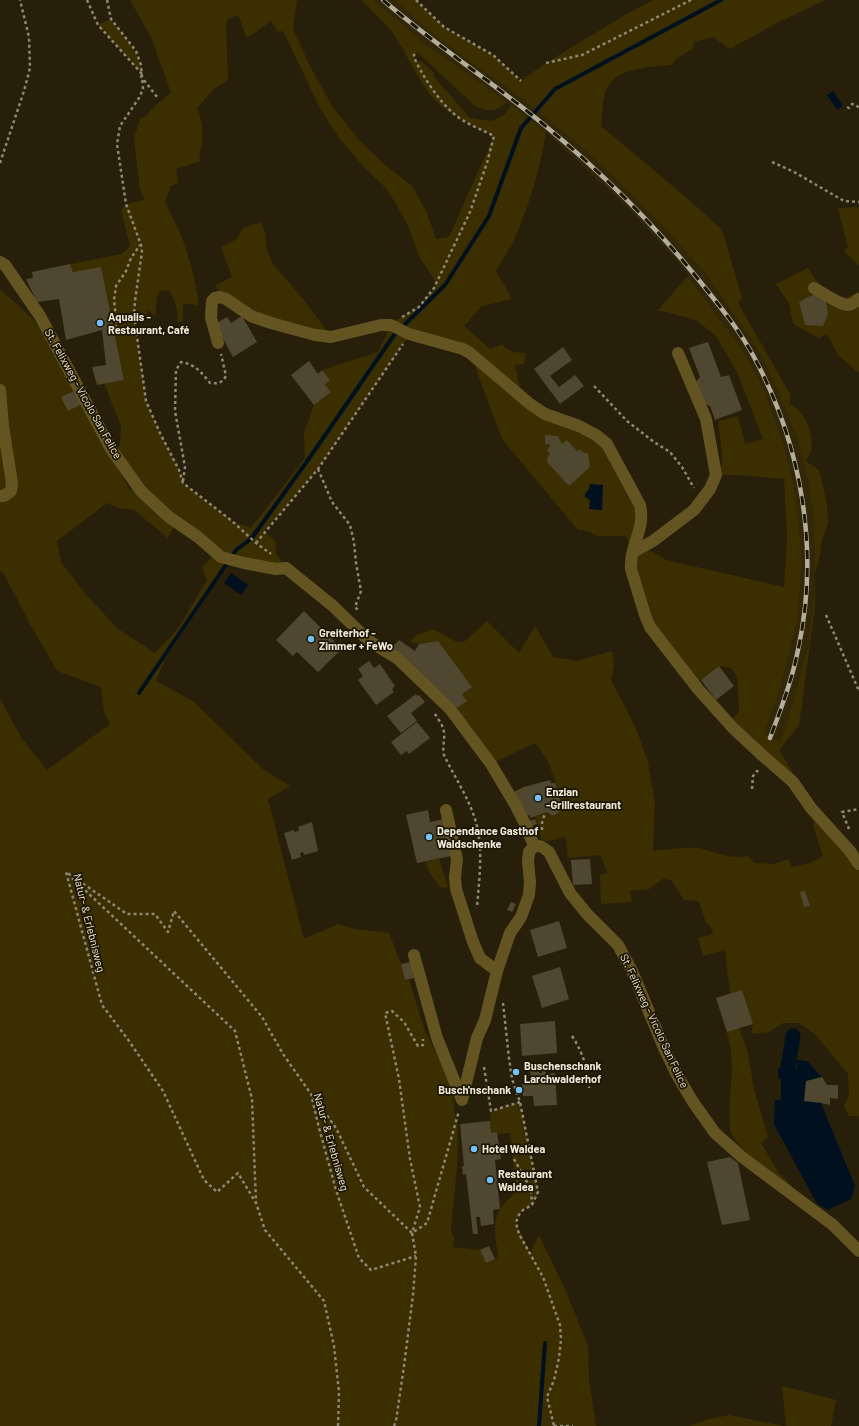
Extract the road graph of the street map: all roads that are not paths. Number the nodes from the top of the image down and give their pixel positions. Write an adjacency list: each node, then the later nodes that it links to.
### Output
1 (0, 262): 10 (street, St. Felixweg - Vicolo San Felice)
2 (814, 288): 3 (street)
3 (859, 300)
4 (218, 343): 8 (street)
5 (678, 353): 8 (street)
6 (0, 390): 7 (street)
7 (0, 496)
8 (634, 552): 11 (street)
9 (446, 810): 13 (street)
10 (534, 846): 13 (street); 14 (street, St. Felixweg - Vicolo San Felice)
11 (859, 864)
12 (414, 955): 13 (street)
13 (497, 971)
14 (859, 1251)

